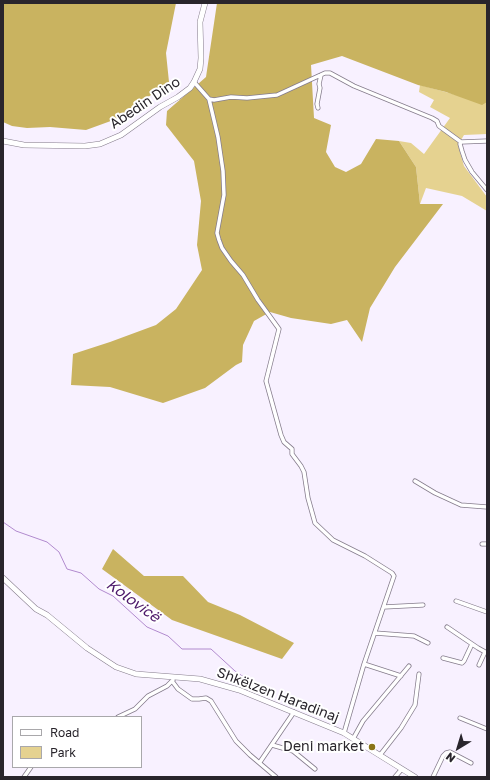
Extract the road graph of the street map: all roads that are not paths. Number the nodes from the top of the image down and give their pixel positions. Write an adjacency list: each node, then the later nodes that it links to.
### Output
1 (205, 3): 3 (street, Abedin Dino)
2 (321, 75): 4 (street); 5 (street); 8 (street)
3 (194, 82): 4 (street); 6 (street, Abedin Dino)
4 (209, 100): 17 (street)
5 (318, 108)
6 (3, 141)
7 (487, 141): 8 (street)
8 (461, 142): 9 (street)
9 (487, 190)
10 (415, 481): 11 (street)
11 (487, 507)
12 (482, 544): 13 (street)
13 (487, 544)
14 (3, 578): 30 (street, Shkëlzen Haradinaj)
15 (456, 601): 18 (street)
16 (423, 605): 17 (street)
17 (384, 607): 20 (street)
18 (487, 612)
19 (447, 627): 22 (street)
20 (375, 633): 21 (street); 25 (street)
21 (428, 643)
22 (472, 644): 23 (street); 24 (street)
23 (486, 652): 27 (street)
24 (443, 658)
25 (364, 664): 29 (street); 36 (street)
26 (409, 666): 29 (street)
27 (479, 666)
28 (419, 674): 39 (street)
29 (401, 676): 37 (street)
30 (176, 677): 31 (street); 32 (street, Shkëlzen Haradinaj)
31 (172, 681): 33 (street); 40 (street)
32 (294, 712): 36 (street, Shkëlzen Haradinaj); 38 (street)
33 (120, 716)
34 (460, 718): 35 (street)
35 (487, 729)
36 (344, 733): 37 (street, Shkëlzen Haradinaj)
37 (353, 739): 39 (street, Shkëlzen Haradinaj)
38 (272, 745): 40 (street); 43 (street)
39 (380, 755): 44 (street, Shkëlzen Haradinaj)
40 (260, 762): 46 (street)
41 (471, 763): 49 (street)
42 (30, 768): 45 (street)
43 (315, 769)
44 (401, 770): 47 (street); 48 (street, Shkëlzen Haradinaj)
45 (24, 777)
46 (276, 777)
47 (395, 777)
48 (415, 777)
49 (433, 777)

